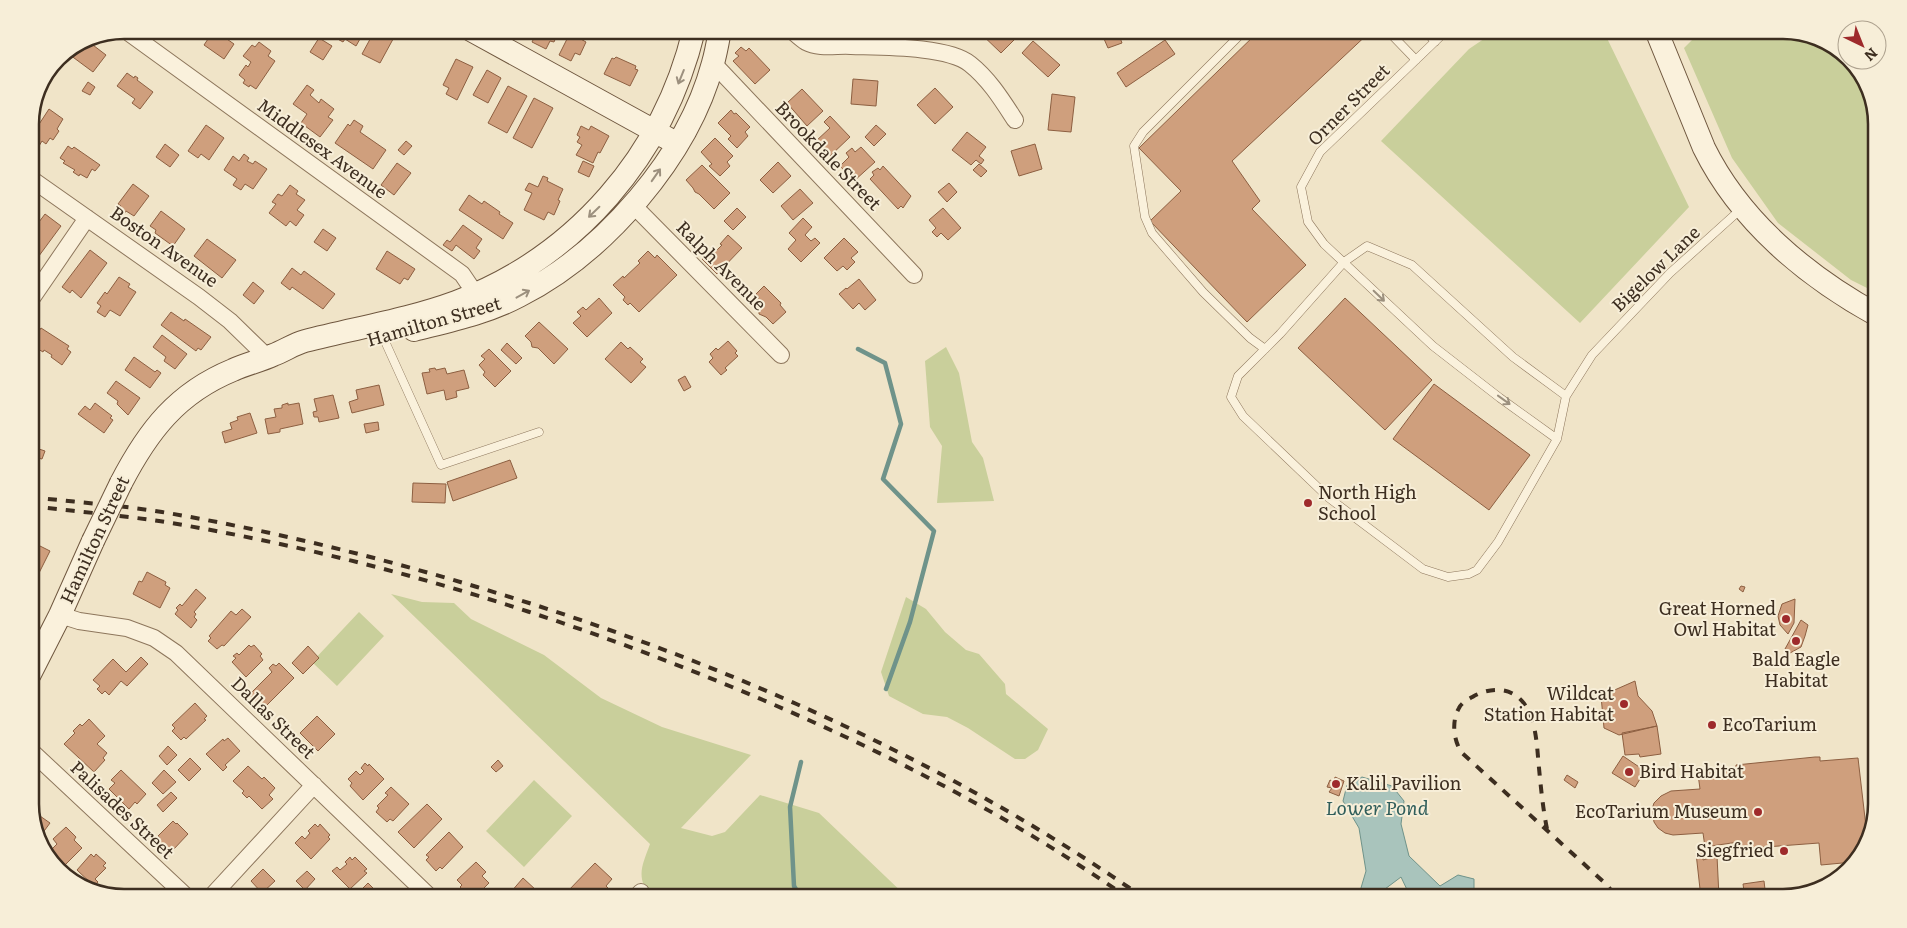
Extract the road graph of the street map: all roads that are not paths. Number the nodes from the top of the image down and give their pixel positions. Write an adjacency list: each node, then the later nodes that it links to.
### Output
1 (137, 39): 24 (street, Middlesex Avenue)
2 (487, 39): 15 (main road)
3 (692, 39): 15 (main road, Hamilton Street, one-way to 15)
4 (718, 39): 13 (main road, Hamilton Street)
5 (802, 39): 14 (street)
6 (1235, 39): 27 (lane)
7 (1396, 39): 12 (lane)
8 (1432, 39): 11 (lane)
9 (1438, 39): 11 (lane, Orner Street)
10 (1660, 39): 19 (main road)
11 (1435, 42): 12 (lane, Orner Street)
12 (1416, 60): 21 (lane, Orner Street)
13 (713, 63): 16 (main road, Hamilton Street); 22 (street, Brookdale Street)
14 (1015, 120)
15 (655, 131): 16 (main road); 24 (main road, Hamilton Street, one-way to 24)
16 (678, 144): 18 (main road, Hamilton Street, one-way to 16)
17 (39, 184): 20 (street, Boston Avenue)
18 (633, 205): 24 (main road, Hamilton Street, one-way to 18); 28 (street, Ralph Avenue)
19 (1743, 208): 25 (main road); 30 (lane, Bigelow Lane)
20 (87, 218): 23 (street); 29 (street, Boston Avenue)
21 (1344, 262): 27 (lane); 30 (lane); 32 (lane, Orner Street, one-way to 32)
22 (914, 275)
23 (39, 288)
24 (480, 302): 26 (main road, Hamilton Street); 29 (main road, Hamilton Street)
25 (1868, 310)
26 (383, 337): 29 (main road, Hamilton Street); 31 (lane)
27 (1265, 349): 32 (lane)
28 (781, 355)
29 (271, 356): 33 (main road, Hamilton Street, bridge)
30 (1566, 396): 32 (lane)
31 (539, 432)
32 (1557, 439)
33 (60, 615): 34 (main road, Hamilton Street); 36 (street, Dallas Street)
34 (39, 656)
35 (39, 758): 37 (street, Palisades Street)
36 (314, 784): 38 (street); 39 (street, Dallas Street)
37 (178, 889)
38 (218, 889)
39 (422, 889)

